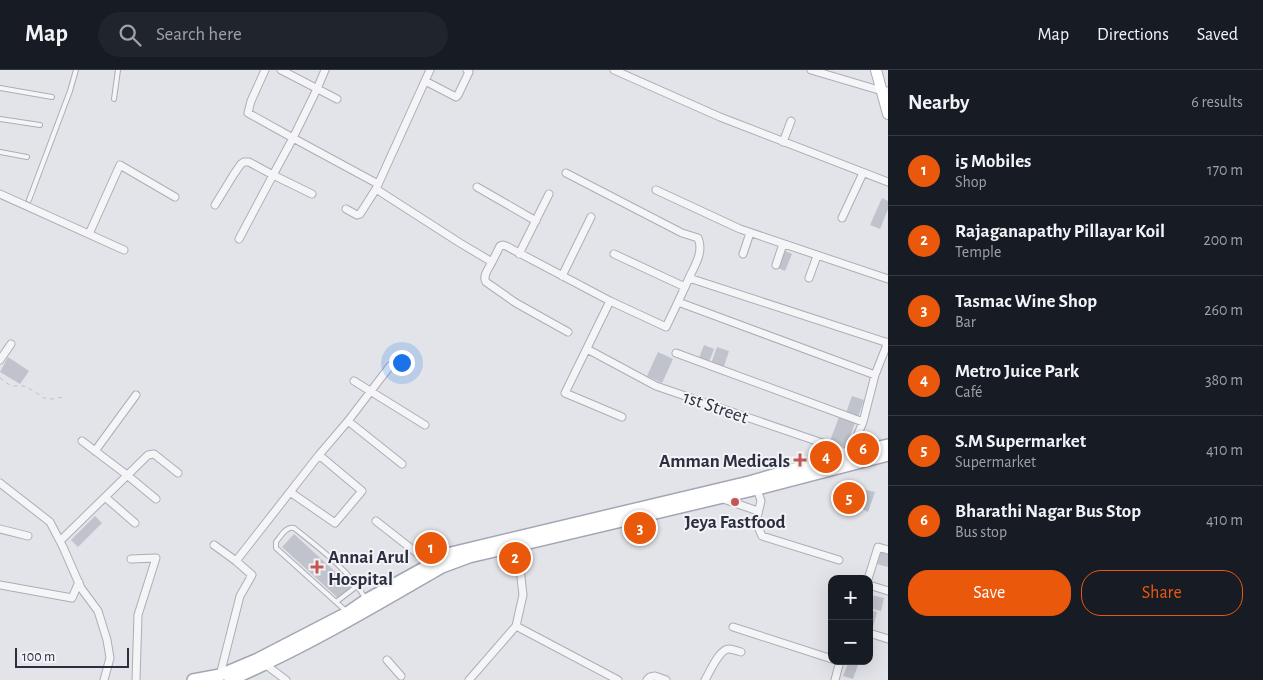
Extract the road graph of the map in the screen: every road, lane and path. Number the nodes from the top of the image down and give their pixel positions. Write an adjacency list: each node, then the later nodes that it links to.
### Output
1 (76, 70): 37 (lane)
2 (118, 70): 16 (lane)
3 (265, 70): 22 (street)
4 (281, 70): 13 (street)
5 (325, 70): 13 (street)
6 (430, 70): 11 (street)
7 (467, 70): 11 (street)
8 (614, 70): 23 (street)
9 (811, 70): 14 (street)
10 (876, 70): 14 (street)
11 (425, 81): 30 (street)
12 (0, 88): 15 (lane)
13 (317, 89): 17 (street); 22 (street)
14 (885, 91): 18 (street)
15 (52, 97)
16 (114, 98)
17 (337, 99)
18 (888, 114)
19 (0, 118): 21 (lane)
20 (791, 121): 23 (street)
21 (40, 126)
22 (293, 138): 28 (street); 30 (street)
23 (783, 142): 27 (street)
24 (0, 152): 25 (lane)
25 (27, 156)
26 (566, 173): 55 (street)
27 (863, 173): 29 (street); 41 (street)
28 (273, 175): 34 (street); 38 (street); 45 (street)
29 (888, 182)
30 (377, 186): 39 (street); 52 (street)
31 (477, 187): 42 (street)
32 (656, 190): 43 (street)
33 (0, 194): 44 (street)
34 (312, 194)
35 (549, 194): 42 (street)
36 (175, 197): 44 (street)
37 (29, 200)
38 (215, 205)
39 (346, 209)
40 (591, 217): 54 (street)
41 (842, 218)
42 (536, 221): 48 (street)
43 (750, 233): 46 (street); 50 (street)
44 (89, 234): 47 (street)
45 (239, 239)
46 (783, 244): 51 (street); 53 (street)
47 (124, 250)
48 (519, 254): 52 (street); 54 (street)
49 (614, 254): 58 (street)
50 (743, 254)
51 (817, 256): 56 (street); 57 (street)
52 (492, 262): 61 (street)
53 (776, 265)
54 (562, 276): 59 (street)
55 (689, 278): 58 (street); 62 (street)
56 (809, 278)
57 (888, 279)
58 (685, 287): 60 (street)
59 (610, 301): 60 (street); 64 (street)
60 (678, 302): 68 (street)
61 (568, 332)
62 (888, 342): 68 (street)
63 (11, 344): 66 (street)
64 (587, 349): 74 (street); 83 (street, 1st Street)
65 (676, 353): 76 (street)
66 (0, 360)
67 (390, 366): 71 (street)
68 (875, 375): 76 (street)
69 (0, 378): 73 (path)
70 (354, 381): 71 (street)
71 (371, 392): 75 (street); 77 (street)
72 (136, 396): 80 (street)
73 (64, 398)
74 (622, 418)
75 (348, 421): 81 (street); 84 (street)
76 (863, 422): 83 (street)
77 (425, 425)
78 (82, 441): 80 (street)
79 (888, 445): 83 (main road)
80 (95, 451): 86 (street)
81 (319, 455): 89 (street); 89 (street)
82 (888, 455): 83 (main road)
83 (850, 459): 88 (main road); 99 (main road)
84 (402, 464)
85 (178, 474): 86 (street)
86 (127, 475): 90 (street); 92 (street)
87 (0, 483): 98 (street)
88 (758, 489): 91 (main road); 93 (street)
89 (290, 492): 104 (street)
90 (105, 497): 95 (street); 98 (street)
91 (720, 498): 93 (street); 99 (main road)
92 (156, 499)
93 (758, 511): 103 (street)
94 (376, 521): 105 (street)
95 (135, 523)
96 (0, 529): 97 (street)
97 (28, 536)
98 (60, 541): 107 (street)
99 (517, 542): 105 (main road); 115 (street); 122 (main road)
100 (214, 545): 104 (street)
101 (888, 550): 106 (street)
102 (130, 559): 127 (street)
103 (839, 560)
104 (236, 561): 124 (street)
105 (431, 564): 112 (main road)
106 (869, 575)
107 (79, 582): 108 (street); 126 (street)
108 (0, 585)
109 (357, 586): 112 (lane); 113 (lane); 113 (lane)
110 (873, 586): 111 (street)
111 (888, 591)
112 (366, 600): 114 (main road)
113 (336, 602): 114 (lane)
114 (347, 613): 124 (main road)
115 (516, 626): 130 (street); 131 (street)
116 (732, 627): 120 (street)
117 (873, 634): 118 (street)
118 (888, 639)
119 (740, 652): 134 (street)
120 (828, 658)
121 (386, 660): 125 (street)
122 (266, 665): 124 (main road); 129 (street)
123 (839, 665): 135 (street)
124 (223, 678): 128 (main road)
125 (401, 679)
126 (104, 680)
127 (136, 680)
128 (193, 680)
129 (286, 680)
130 (469, 680)
131 (618, 680)
132 (647, 680): 133 (street)
133 (666, 680)
134 (705, 680)
135 (835, 680)

